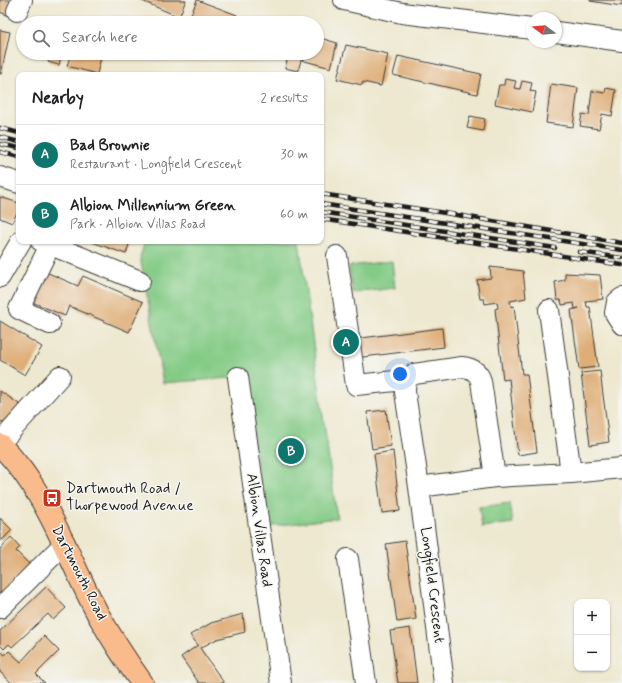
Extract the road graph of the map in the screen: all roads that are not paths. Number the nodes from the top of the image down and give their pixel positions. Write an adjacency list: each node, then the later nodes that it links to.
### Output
1 (344, 0): 2 (street)
2 (526, 28)
3 (562, 33): 4 (street)
4 (622, 41)
5 (0, 177): 6 (street)
6 (16, 182)
7 (20, 244): 11 (street)
8 (45, 244): 15 (street)
9 (48, 244): 12 (street)
10 (337, 256): 19 (street)
11 (0, 277)
12 (140, 281)
13 (622, 298): 16 (street)
14 (549, 310): 22 (street)
15 (50, 324)
16 (622, 324)
17 (60, 376): 20 (street)
18 (238, 377): 29 (street, Albion Villas Road)
19 (405, 384): 23 (street); 24 (street, Longfield Crescent)
20 (0, 444): 25 (main road, Dartmouth Road)
21 (622, 468): 22 (street)
22 (571, 473): 23 (street)
23 (495, 477): 24 (street)
24 (419, 487): 31 (street, Longfield Crescent)
25 (65, 543): 27 (street); 28 (main road, Dartmouth Road)
26 (348, 559): 30 (street)
27 (0, 608)
28 (142, 683)
29 (281, 683)
30 (366, 683)
31 (444, 683)

